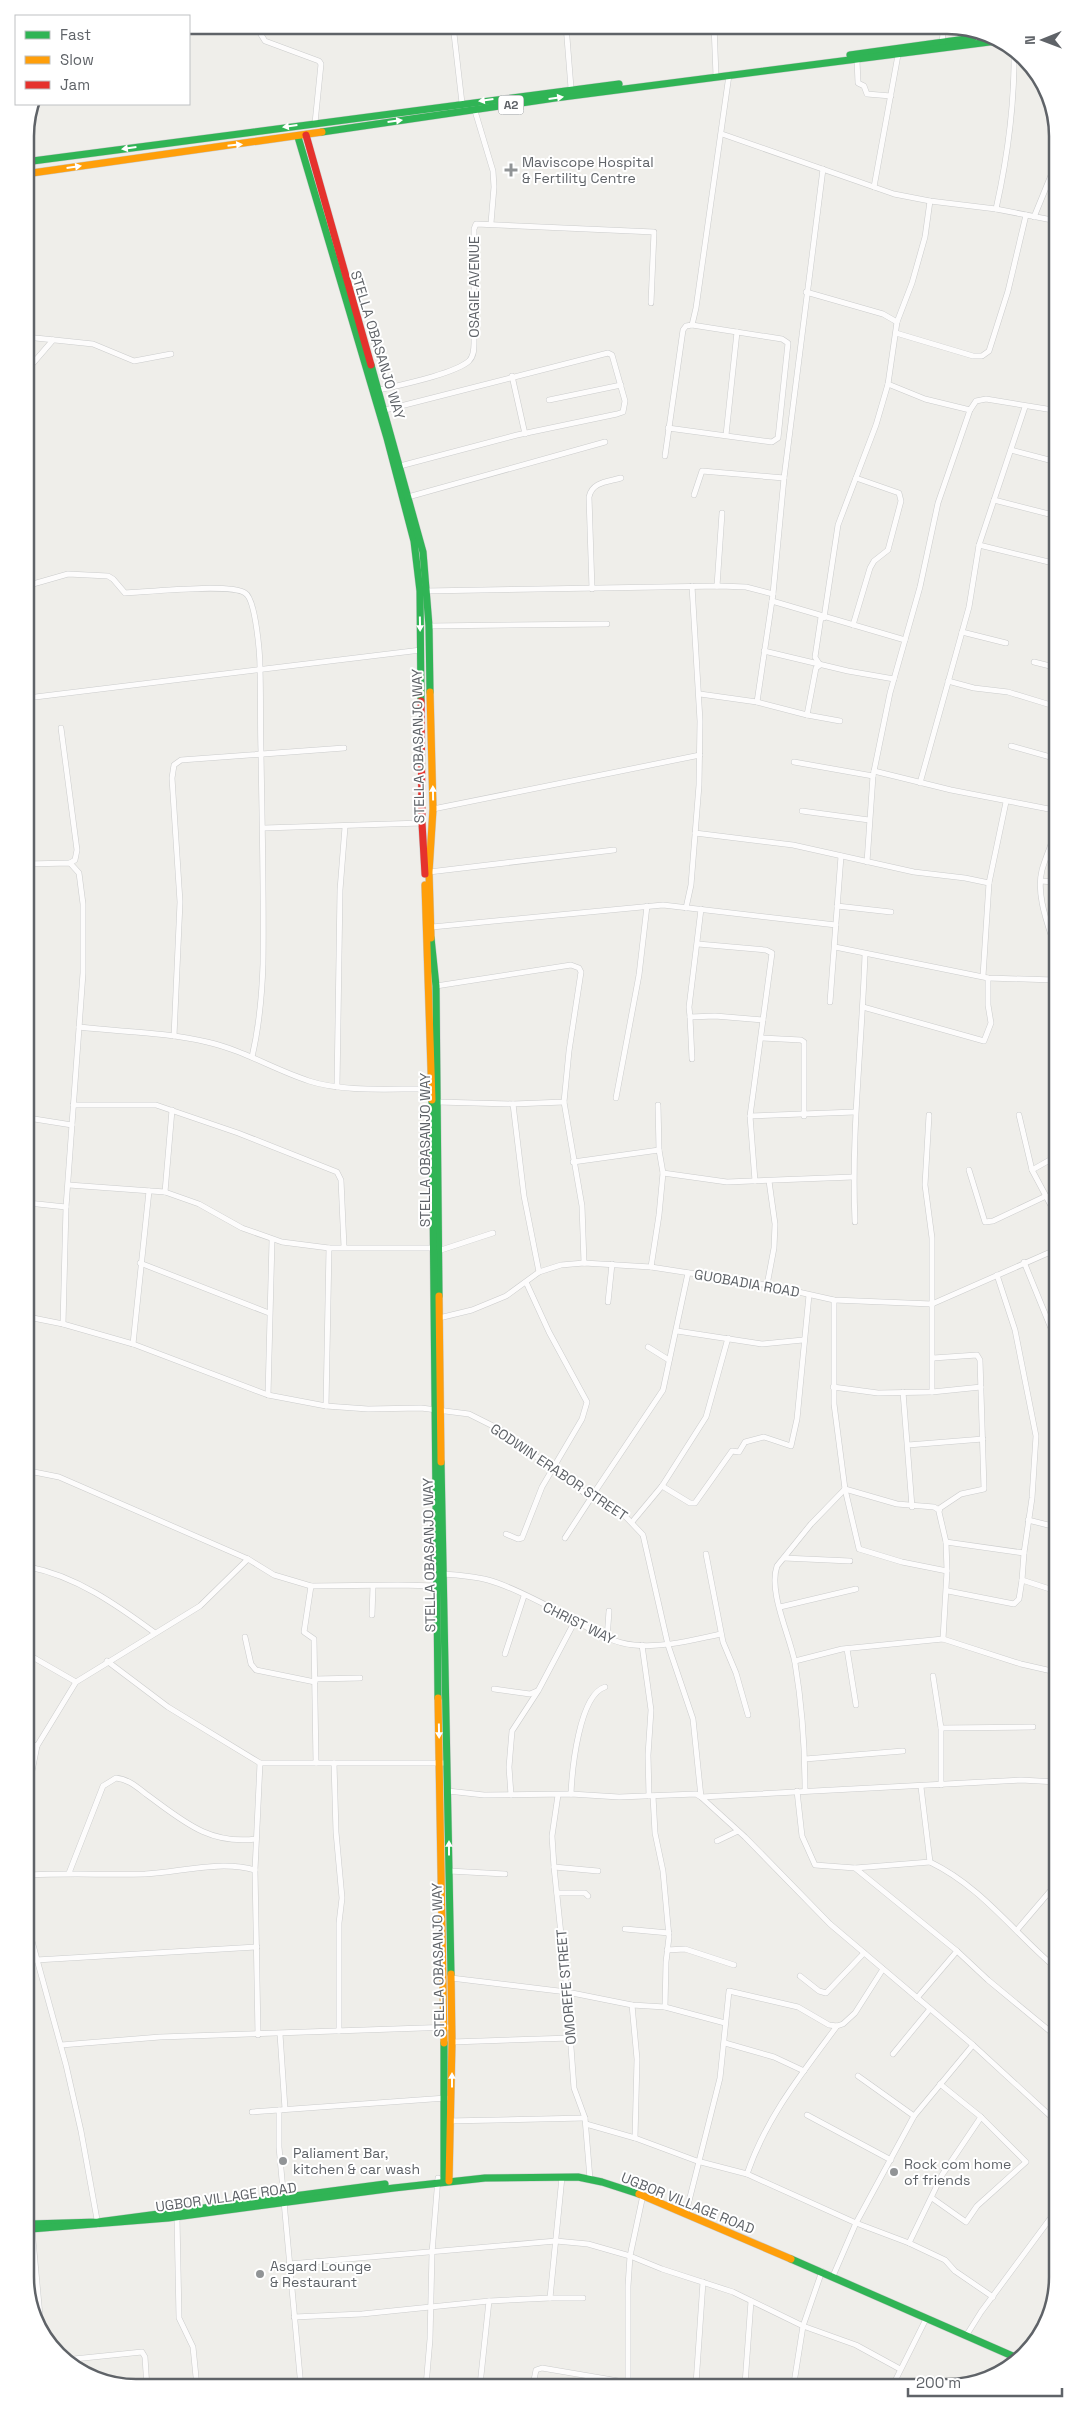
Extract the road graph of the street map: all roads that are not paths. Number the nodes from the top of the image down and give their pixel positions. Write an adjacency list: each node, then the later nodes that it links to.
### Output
1 (261, 34): 18 (street)
2 (454, 34): 16 (street)
3 (567, 34): 14 (street)
4 (714, 34): 12 (street)
5 (943, 34): 7 (street)
6 (976, 38): 7 (main road, A2)
7 (942, 42): 12 (main road, A2)
8 (989, 42): 9 (main road, A2)
9 (898, 55): 11 (main road, A2); 15 (street)
10 (1014, 58): 28 (street)
11 (857, 60): 13 (main road, A2); 15 (street)
12 (716, 75): 13 (main road, A2); 14 (main road, A2); 17 (main road, A2, one-way to 12)
13 (729, 75): 19 (street)
14 (571, 88): 16 (main road, A2, one-way to 16)
15 (891, 96): 26 (street)
16 (462, 103): 18 (main road, A2)
17 (475, 110): 20 (main road, A2, one-way to 17); 32 (street)
18 (315, 123): 22 (main road, A2, one-way to 22)
19 (722, 134): 23 (street); 36 (street)
20 (306, 136): 21 (main road, A2); 46 (main road, STELLA OBASANJO WAY)
21 (298, 137): 24 (main road, A2, one-way to 21); 74 (main road)
22 (34, 161)
23 (823, 169): 26 (street); 33 (street)
24 (34, 173)
25 (1049, 181): 30 (street)
26 (874, 187): 27 (street)
27 (930, 201): 28 (street); 35 (street)
28 (996, 209): 29 (street)
29 (1026, 215): 30 (street); 38 (street)
30 (1034, 217): 31 (street)
31 (1049, 220)
32 (491, 223): 34 (street); 46 (street, OSAGIE AVENUE)
33 (806, 292): 35 (street); 61 (street)
34 (651, 303)
35 (897, 322): 38 (street)
36 (692, 326): 37 (street); 52 (street)
37 (737, 332): 54 (street); 54 (street)
38 (896, 333): 44 (street)
39 (34, 338): 40 (street)
40 (53, 340): 41 (street); 42 (street)
41 (171, 354)
42 (34, 362)
43 (512, 376): 45 (street); 49 (street); 53 (street)
44 (888, 384): 50 (street); 62 (street)
45 (621, 385): 47 (street); 53 (street)
46 (380, 390): 49 (main road, STELLA OBASANJO WAY)
47 (549, 400)
48 (1026, 407): 50 (street); 51 (street); 56 (street)
49 (385, 410): 59 (main road, STELLA OBASANJO WAY)
50 (970, 410): 82 (street)
51 (1049, 410)
52 (668, 428): 54 (street); 57 (street)
53 (525, 434): 59 (street)
54 (726, 435)
55 (605, 442): 64 (street)
56 (1011, 450): 58 (street); 65 (street)
57 (665, 456)
58 (1049, 459)
59 (400, 466): 64 (main road, STELLA OBASANJO WAY)
60 (621, 478): 73 (street)
61 (784, 478): 63 (street); 75 (street)
62 (856, 478): 77 (street); 79 (street)
63 (694, 495)
64 (408, 496): 74 (main road, STELLA OBASANJO WAY)
65 (994, 500): 67 (street); 68 (street)
66 (722, 513): 72 (street)
67 (1049, 514)
68 (979, 545): 69 (street); 81 (street)
69 (1049, 562)
70 (34, 584): 89 (street)
71 (692, 586): 72 (street); 73 (street); 92 (street)
72 (716, 586): 75 (street)
73 (592, 589): 74 (street)
74 (423, 591): 80 (main road, STELLA OBASANJO WAY); 84 (main road, one-way to 84)
75 (773, 594): 76 (street)
76 (772, 601): 77 (street); 85 (street)
77 (822, 617): 79 (street); 87 (street)
78 (607, 624): 80 (street)
79 (852, 625): 82 (street)
80 (429, 626): 108 (main road, STELLA OBASANJO WAY, one-way to 80)
81 (962, 632): 83 (street); 91 (street)
82 (905, 640): 90 (street)
83 (1006, 643)
84 (421, 650): 89 (street); 112 (main road)
85 (764, 651): 87 (street); 94 (street)
86 (1034, 662): 88 (street)
87 (820, 665): 90 (street); 96 (street)
88 (1049, 666)
89 (260, 669): 93 (street); 101 (street)
90 (894, 679): 105 (street)
91 (948, 681): 95 (street); 106 (street)
92 (700, 694): 94 (street); 102 (street)
93 (34, 697)
94 (757, 702): 96 (street)
95 (1049, 704)
96 (807, 715): 97 (street)
97 (840, 721)
98 (61, 728): 120 (street)
99 (1011, 746): 103 (street)
100 (344, 748): 101 (street)
101 (261, 755): 114 (street); 146 (street)
102 (700, 755): 108 (street); 115 (street)
103 (1049, 757)
104 (794, 762): 105 (street)
105 (874, 774): 106 (street); 111 (street)
106 (920, 782): 107 (street)
107 (1006, 802): 109 (street); 125 (street)
108 (433, 809): 122 (main road, STELLA OBASANJO WAY)
109 (1049, 809)
110 (802, 811): 111 (street)
111 (869, 820): 119 (street)
112 (422, 823): 113 (street); 134 (main road)
113 (345, 827): 114 (street); 150 (street)
114 (264, 828): 148 (street)
115 (695, 833): 118 (street); 128 (street)
116 (614, 850): 122 (street)
117 (1049, 851): 123 (street)
118 (841, 856): 119 (street); 127 (street)
119 (867, 862): 125 (street)
120 (70, 863): 121 (street); 145 (street)
121 (34, 864)
122 (429, 872): 133 (main road, STELLA OBASANJO WAY)
123 (1041, 881): 124 (street); 132 (street)
124 (1049, 882)
125 (988, 883): 138 (street)
126 (647, 906): 128 (street); 133 (street); 152 (street)
127 (837, 906): 130 (street); 131 (street)
128 (686, 908): 129 (street)
129 (701, 909): 131 (street); 135 (street)
130 (891, 912)
131 (836, 924): 136 (street)
132 (1049, 925)
133 (432, 926): 134 (main road, STELLA OBASANJO WAY)
134 (429, 943): 140 (main road, STELLA OBASANJO WAY); 151 (main road)
135 (698, 944): 143 (street); 144 (street)
136 (834, 947): 137 (street); 141 (street)
137 (865, 954): 138 (street); 142 (street)
138 (985, 977): 139 (street); 142 (street)
139 (1049, 980)
140 (436, 986): 151 (main road, STELLA OBASANJO WAY); 154 (street)
141 (830, 1002)
142 (864, 1007): 159 (street)
143 (690, 1018): 144 (street); 149 (street)
144 (763, 1020): 147 (street)
145 (78, 1028): 146 (street); 156 (street)
146 (174, 1036): 148 (street)
147 (762, 1038): 162 (street); 163 (street)
148 (252, 1058): 150 (street)
149 (692, 1059)
150 (337, 1087): 151 (street)
151 (435, 1089): 153 (main road, STELLA OBASANJO WAY); 187 (main road)
152 (616, 1098)
153 (438, 1102): 155 (street); 187 (main road, STELLA OBASANJO WAY)
154 (564, 1102): 155 (street); 168 (street)
155 (513, 1104): 194 (street)
156 (73, 1105): 158 (street); 165 (street)
157 (658, 1106): 166 (street)
158 (172, 1110): 177 (street); 185 (street)
159 (855, 1112): 163 (street); 172 (street)
160 (929, 1115): 202 (street)
161 (1019, 1115): 170 (street)
162 (750, 1116): 163 (street); 173 (street)
163 (804, 1116)
164 (34, 1119): 165 (street)
165 (72, 1125): 175 (street)
166 (659, 1150): 168 (street); 171 (street)
167 (1049, 1160): 170 (street)
168 (574, 1162): 191 (street)
169 (969, 1170): 178 (street)
170 (1032, 1170): 178 (street)
171 (663, 1173): 173 (street); 193 (street)
172 (853, 1177): 174 (street); 182 (street)
173 (755, 1181): 174 (street)
174 (769, 1181): 198 (street)
175 (69, 1185): 176 (street); 181 (street)
176 (149, 1191): 177 (street); 190 (street)
177 (165, 1192): 184 (street)
178 (1046, 1196): 179 (street)
179 (1049, 1202)
180 (34, 1204): 181 (street)
181 (66, 1207): 207 (street)
182 (855, 1222)
183 (493, 1233): 187 (street)
184 (272, 1240): 186 (street); 203 (street)
185 (344, 1247): 186 (street); 187 (street)
186 (329, 1248): 221 (street)
187 (436, 1249): 205 (main road, STELLA OBASANJO WAY); 209 (main road)
188 (1049, 1252): 189 (street, GUOBADIA ROAD)
189 (1024, 1262): 196 (street, GUOBADIA ROAD); 206 (street)
190 (140, 1263): 203 (street); 212 (street)
191 (584, 1263): 192 (street, GUOBADIA ROAD); 194 (street, GUOBADIA ROAD)
192 (612, 1264): 193 (street, GUOBADIA ROAD); 201 (street)
193 (650, 1267): 195 (street, GUOBADIA ROAD)
194 (539, 1272): 197 (street, GUOBADIA ROAD)
195 (688, 1273): 198 (street, GUOBADIA ROAD); 208 (street)
196 (997, 1275): 202 (street, GUOBADIA ROAD); 232 (street)
197 (526, 1282): 205 (street, GUOBADIA ROAD); 225 (street)
198 (767, 1285): 199 (street, GUOBADIA ROAD)
199 (809, 1294): 200 (street, GUOBADIA ROAD); 211 (street)
200 (834, 1300): 202 (street, GUOBADIA ROAD); 216 (street)
201 (608, 1302)
202 (932, 1304): 214 (street)
203 (269, 1313): 220 (street)
204 (34, 1318): 207 (street, GODWIN ERABOR STREET)
205 (439, 1318): 209 (main road, STELLA OBASANJO WAY)
206 (1049, 1323)
207 (63, 1324): 212 (street, GODWIN ERABOR STREET)
208 (677, 1331): 210 (street); 215 (street)
209 (436, 1332): 222 (main road, STELLA OBASANJO WAY)
210 (728, 1338): 211 (street); 227 (street)
211 (803, 1340): 227 (street)
212 (133, 1344): 220 (street, GODWIN ERABOR STREET)
213 (648, 1347): 215 (street)
214 (933, 1358): 217 (street); 219 (street)
215 (669, 1360): 229 (street)
216 (833, 1387): 218 (street); 228 (street)
217 (981, 1388): 219 (street); 223 (street)
218 (903, 1392): 219 (street); 224 (street)
219 (932, 1392)
220 (268, 1395): 221 (street, GODWIN ERABOR STREET)
221 (326, 1406): 222 (street, GODWIN ERABOR STREET)
222 (438, 1410): 225 (street, GODWIN ERABOR STREET); 245 (main road, STELLA OBASANJO WAY); 249 (main road)
223 (983, 1439): 224 (street); 231 (street)
224 (908, 1445): 230 (street)
225 (551, 1468): 229 (street, GODWIN ERABOR STREET); 235 (street)
226 (34, 1472): 241 (street)
227 (662, 1486): 233 (street)
228 (845, 1489): 230 (street); 240 (street); 244 (street)
229 (592, 1497): 233 (street, GODWIN ERABOR STREET); 236 (street)
230 (912, 1507): 231 (street)
231 (939, 1510): 237 (street)
232 (1028, 1520): 234 (street); 239 (street)
233 (632, 1522): 264 (street, GODWIN ERABOR STREET)
234 (1049, 1525)
235 (506, 1534)
236 (565, 1538)
237 (946, 1542): 239 (street); 244 (street)
238 (706, 1554): 259 (street)
239 (1024, 1554): 246 (street)
240 (784, 1558): 242 (street); 254 (street)
241 (248, 1559): 247 (street); 258 (street)
242 (850, 1561)
243 (34, 1569): 258 (street)
244 (947, 1571): 252 (street)
245 (442, 1574): 249 (main road, STELLA OBASANJO WAY); 253 (street, CHRIST WAY)
246 (1022, 1580): 251 (street); 252 (street)
247 (311, 1586): 248 (street); 273 (street)
248 (374, 1586): 249 (street); 256 (street)
249 (439, 1586): 290 (main road, STELLA OBASANJO WAY)
250 (856, 1589): 254 (street)
251 (1049, 1589)
252 (948, 1591): 262 (street)
253 (524, 1596): 257 (street, CHRIST WAY); 266 (street)
254 (780, 1607): 269 (street)
255 (609, 1610): 261 (street)
256 (372, 1615)
257 (575, 1621): 261 (street, CHRIST WAY); 277 (street)
258 (155, 1633): 268 (street)
259 (721, 1634): 264 (street, CHRIST WAY); 279 (street)
260 (245, 1637): 273 (street)
261 (607, 1638): 263 (street, CHRIST WAY)
262 (944, 1639): 265 (street); 270 (street)
263 (642, 1645): 264 (street, CHRIST WAY); 300 (street)
264 (668, 1645): 301 (street, GODWIN ERABOR STREET)
265 (847, 1649): 269 (street); 278 (street)
266 (505, 1654)
267 (34, 1658): 274 (street)
268 (107, 1661): 274 (street); 287 (street)
269 (795, 1661): 285 (street)
270 (1049, 1670)
271 (933, 1676): 281 (street)
272 (360, 1678): 273 (street)
273 (315, 1681): 288 (street)
274 (76, 1682): 283 (street)
275 (605, 1687): 297 (street)
276 (494, 1688): 277 (street)
277 (538, 1691): 298 (street)
278 (856, 1705)
279 (748, 1715)
280 (1033, 1727): 281 (street)
281 (941, 1728): 292 (street)
282 (34, 1745): 283 (street)
283 (37, 1746): 286 (street)
284 (903, 1751): 285 (street)
285 (805, 1759): 294 (street)
286 (34, 1761)
287 (260, 1763): 288 (street); 303 (street)
288 (316, 1763): 289 (street)
289 (334, 1763): 290 (street); 340 (street)
290 (443, 1763): 295 (main road, STELLA OBASANJO WAY); 338 (main road)
291 (1049, 1782): 292 (street)
292 (941, 1785): 293 (street)
293 (921, 1787): 294 (street); 305 (street)
294 (805, 1790): 296 (street)
295 (448, 1791): 298 (street); 309 (main road, STELLA OBASANJO WAY, one-way to 295)
296 (797, 1791): 301 (street); 307 (street)
297 (571, 1794): 299 (street); 300 (street)
298 (511, 1795): 299 (street)
299 (558, 1795): 306 (street, OMOREFE STREET)
300 (651, 1796): 301 (street); 319 (street)
301 (701, 1797): 302 (street)
302 (738, 1830): 304 (street); 324 (street)
303 (256, 1839): 308 (street); 311 (street)
304 (717, 1841)
305 (930, 1862): 307 (street); 318 (street)
306 (554, 1868): 310 (street); 314 (street, OMOREFE STREET)
307 (855, 1868): 323 (street)
308 (255, 1870): 311 (street); 320 (street)
309 (449, 1871): 312 (street); 330 (main road, STELLA OBASANJO WAY)
310 (598, 1871)
311 (69, 1873): 313 (street)
312 (505, 1874)
313 (34, 1875)
314 (557, 1892): 316 (street); 331 (street, OMOREFE STREET)
315 (1049, 1893): 318 (street)
316 (588, 1896)
317 (625, 1929): 319 (street)
318 (1017, 1930): 326 (street)
319 (669, 1933): 321 (street)
320 (257, 1948): 325 (street); 342 (street)
321 (667, 1950): 327 (street); 334 (street)
322 (34, 1951): 325 (street)
323 (957, 1951): 332 (street); 339 (street)
324 (864, 1953): 328 (street); 329 (street)
325 (36, 1960): 346 (street)
326 (1049, 1962)
327 (734, 1965)
328 (883, 1969): 332 (street); 337 (street)
329 (800, 1976)
330 (451, 1978): 331 (street); 338 (main road, STELLA OBASANJO WAY)
331 (568, 1992): 333 (street); 343 (street, OMOREFE STREET)
332 (917, 1998): 335 (street)
333 (632, 2005): 334 (street); 361 (street)
334 (665, 2007): 336 (street)
335 (930, 2009): 347 (street); 348 (street)
336 (725, 2023): 337 (street); 345 (street)
337 (837, 2026): 349 (street)
338 (448, 2027): 340 (street); 344 (main road, STELLA OBASANJO WAY); 352 (main road)
339 (1049, 2030)
340 (339, 2031): 341 (street)
341 (280, 2034): 342 (street); 353 (street)
342 (258, 2035): 346 (street)
343 (572, 2038): 344 (street); 360 (street, OMOREFE STREET)
344 (452, 2042): 352 (main road, STELLA OBASANJO WAY, one-way to 344)
345 (725, 2043): 349 (street); 363 (street)
346 (61, 2045): 375 (street)
347 (973, 2045): 351 (street); 356 (street)
348 (893, 2054)
349 (804, 2071): 364 (street)
350 (858, 2076): 357 (street)
351 (940, 2084): 357 (street); 358 (street)
352 (448, 2098): 353 (street); 359 (main road, STELLA OBASANJO WAY)
353 (282, 2110): 354 (street); 370 (street)
354 (252, 2112)
355 (807, 2115): 362 (street)
356 (1049, 2115)
357 (914, 2116): 362 (street)
358 (981, 2117): 369 (street); 369 (street)
359 (448, 2121): 360 (street); 367 (main road, STELLA OBASANJO WAY)
360 (585, 2121): 361 (street); 366 (street, OMOREFE STREET)
361 (635, 2138): 363 (street)
362 (891, 2160): 374 (street)
363 (698, 2161): 364 (street); 371 (street)
364 (747, 2174): 374 (street)
365 (562, 2177): 366 (main road, UGBOR VILLAGE ROAD); 367 (main road, UGBOR VILLAGE ROAD); 377 (street)
366 (590, 2179): 368 (main road, UGBOR VILLAGE ROAD)
367 (444, 2180): 370 (main road, UGBOR VILLAGE ROAD); 379 (street)
368 (643, 2195): 371 (main road, UGBOR VILLAGE ROAD); 380 (street)
369 (932, 2198): 378 (street)
370 (284, 2199): 372 (main road, UGBOR VILLAGE ROAD); 375 (main road, UGBOR VILLAGE ROAD); 382 (street)
371 (686, 2213): 383 (main road, UGBOR VILLAGE ROAD)
372 (176, 2218): 375 (main road, UGBOR VILLAGE ROAD); 402 (street)
373 (1049, 2220): 387 (street)
374 (856, 2223): 378 (street); 384 (street)
375 (98, 2224): 376 (main road, UGBOR VILLAGE ROAD)
376 (34, 2228)
377 (556, 2241): 379 (street); 380 (street); 388 (street)
378 (909, 2243): 387 (street)
379 (432, 2253): 382 (street); 392 (street)
380 (630, 2256): 385 (street); 408 (street)
381 (34, 2258): 386 (street)
382 (289, 2264): 394 (street)
383 (822, 2271): 384 (main road, UGBOR VILLAGE ROAD); 396 (street)
384 (833, 2276): 395 (main road, UGBOR VILLAGE ROAD)
385 (704, 2282): 391 (street); 409 (street)
386 (37, 2288): 393 (street)
387 (993, 2297): 397 (street)
388 (550, 2298): 389 (street); 390 (street)
389 (582, 2298)
390 (489, 2301): 392 (street); 405 (street)
391 (751, 2301): 396 (street); 410 (street)
392 (431, 2307): 394 (street); 404 (street)
393 (39, 2308)
394 (294, 2317): 403 (street)
395 (926, 2319): 397 (main road, UGBOR VILLAGE ROAD); 400 (street)
396 (803, 2326): 400 (street); 411 (street)
397 (966, 2336): 398 (main road, UGBOR VILLAGE ROAD)
398 (1012, 2356)
399 (74, 2359): 401 (street)
400 (900, 2369): 412 (street)
401 (146, 2379)
402 (196, 2379)
403 (300, 2379)
404 (427, 2379)
405 (481, 2379)
406 (534, 2379): 407 (street)
407 (605, 2379)
408 (628, 2379)
409 (696, 2379)
410 (745, 2379)
411 (795, 2379)
412 (896, 2379)

